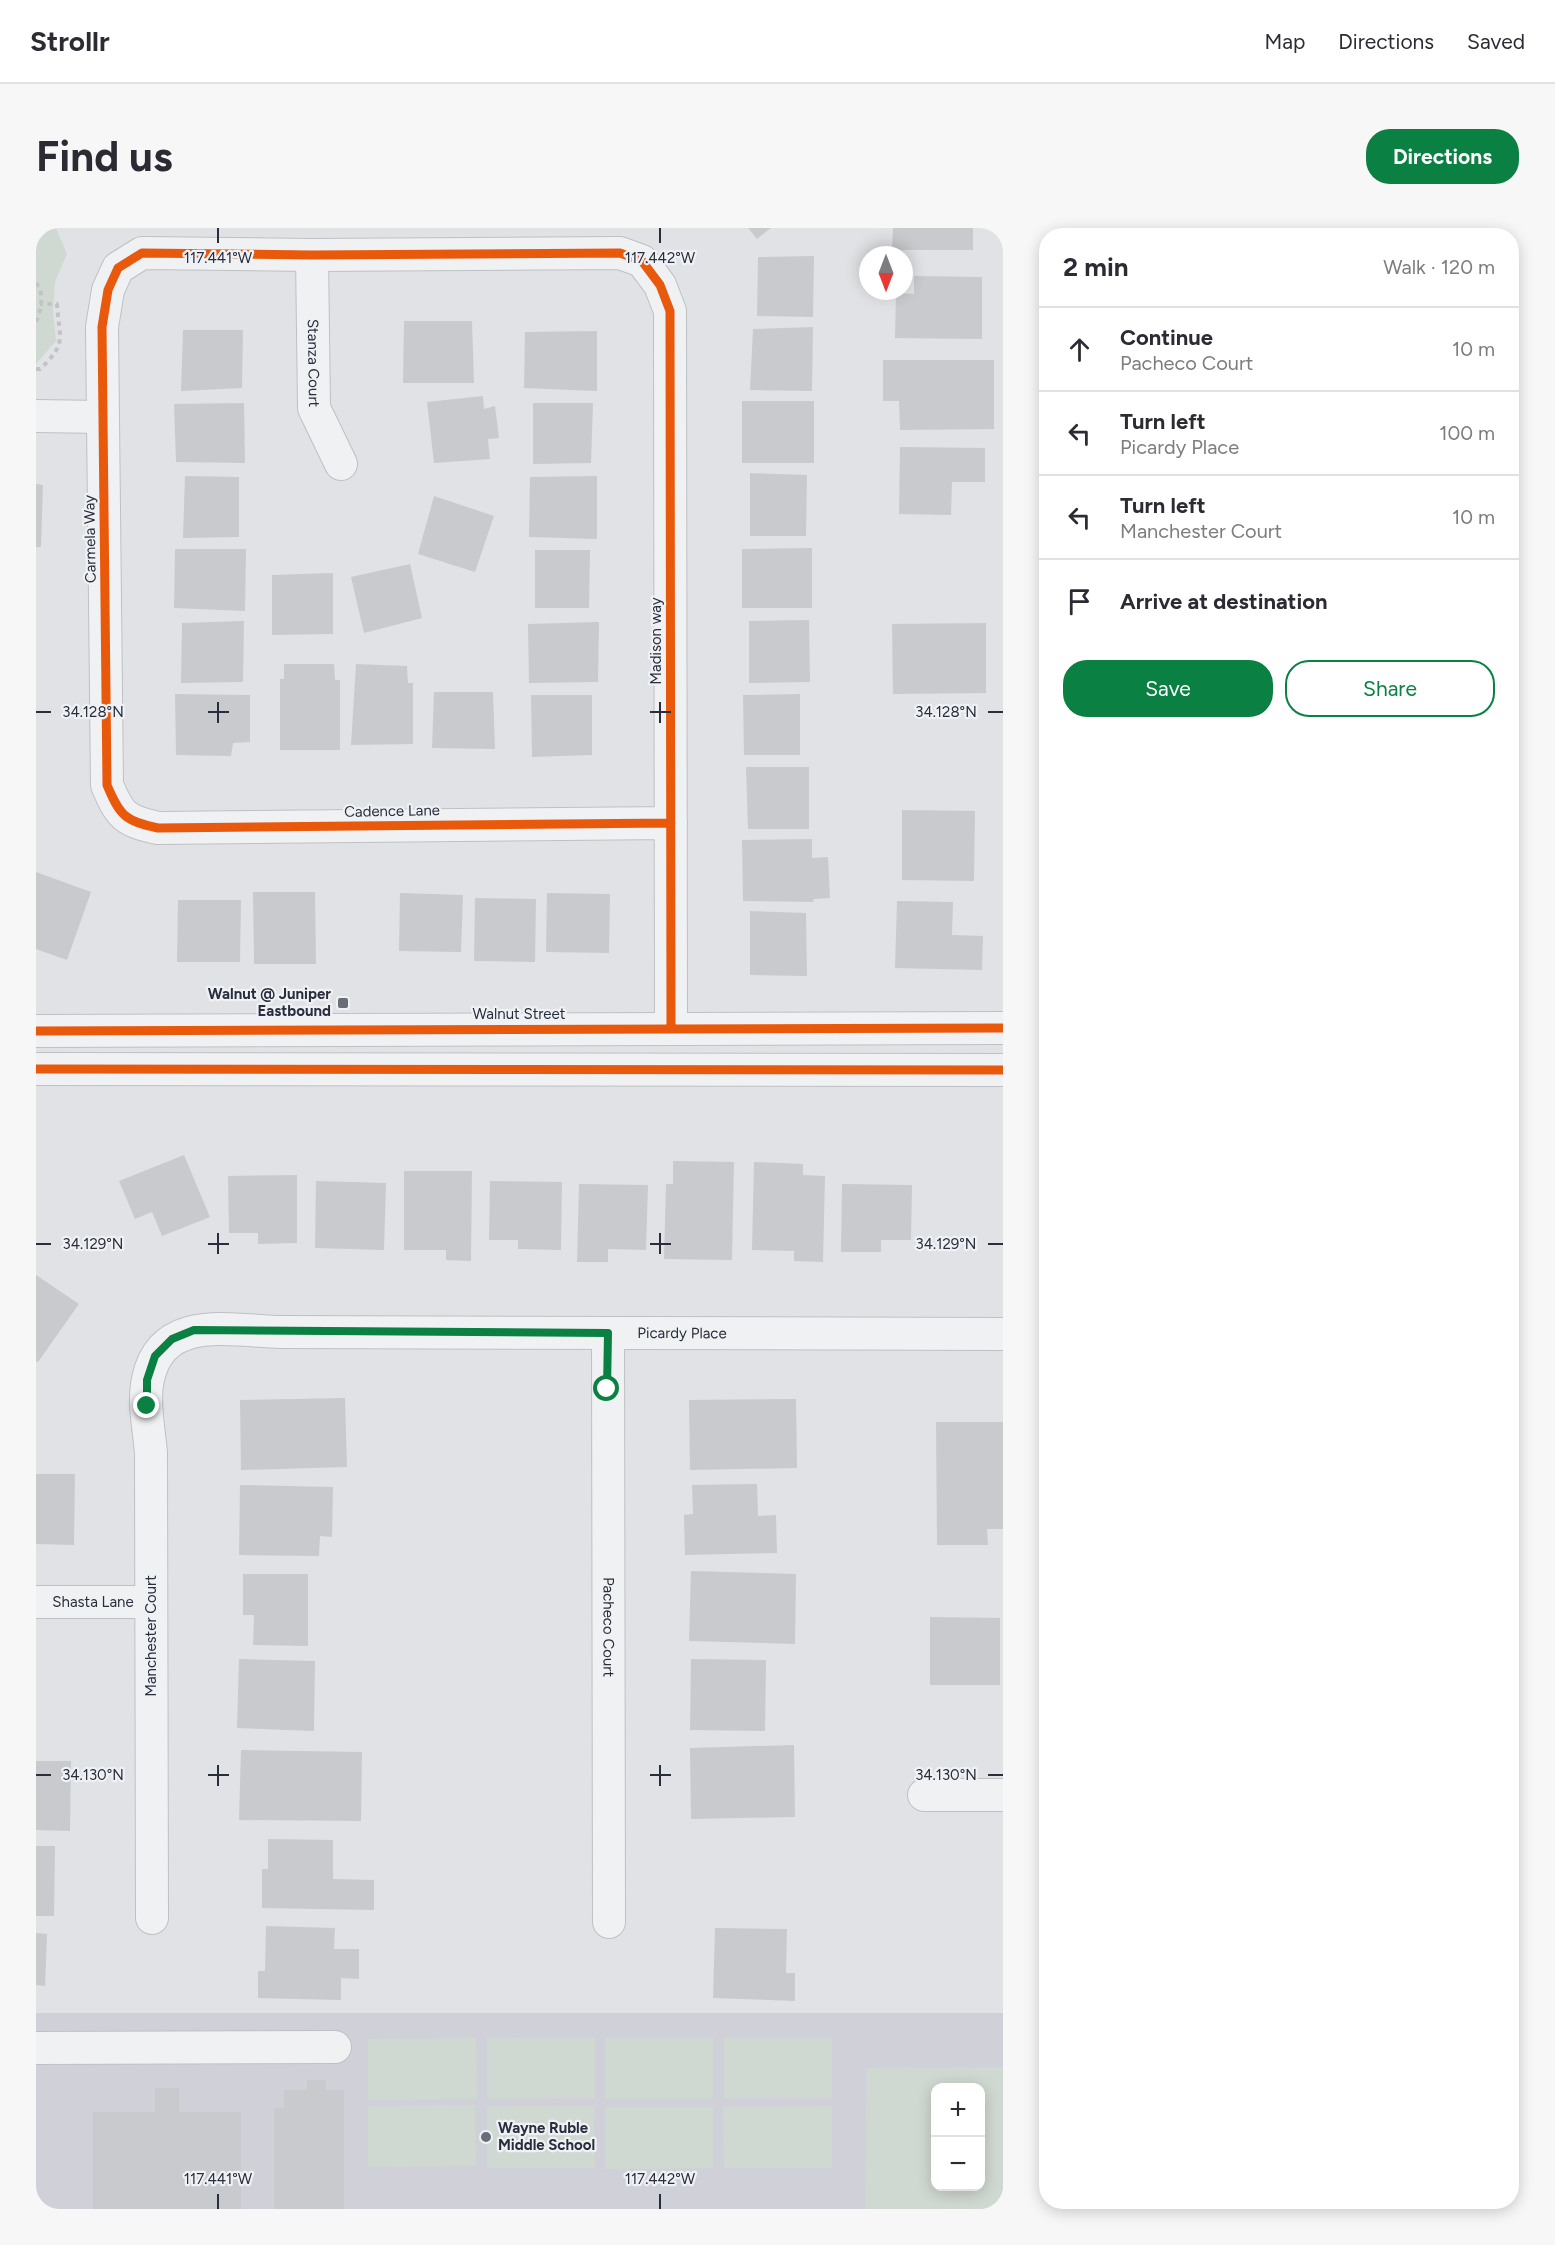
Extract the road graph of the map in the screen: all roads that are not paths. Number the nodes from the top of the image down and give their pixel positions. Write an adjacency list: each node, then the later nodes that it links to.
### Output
1 (312, 255): 3 (street, Carmela Way); 4 (street, Stanza Court); 6 (street, Madison way)
2 (36, 416): 3 (street)
3 (103, 417): 5 (street, Carmela Way)
4 (341, 464)
5 (117, 810): 6 (street, Cadence Lane)
6 (671, 823): 7 (street, Madison way)
7 (671, 1028): 8 (street, Walnut Street); 9 (street, Walnut Street)
8 (1003, 1028)
9 (36, 1031)
10 (36, 1069): 11 (street)
11 (1003, 1070)
12 (608, 1333): 13 (street, Picardy Place); 14 (street, Picardy Place); 20 (street, Pacheco Court)
13 (1003, 1334)
14 (155, 1356): 16 (street, Manchester Court)
15 (36, 1602): 16 (street, Shasta Lane)
16 (151, 1602): 19 (street, Manchester Court)
17 (924, 1795): 18 (street)
18 (1003, 1795)
19 (152, 1918)
20 (609, 1922)
21 (335, 2047): 22 (street)
22 (36, 2048)

